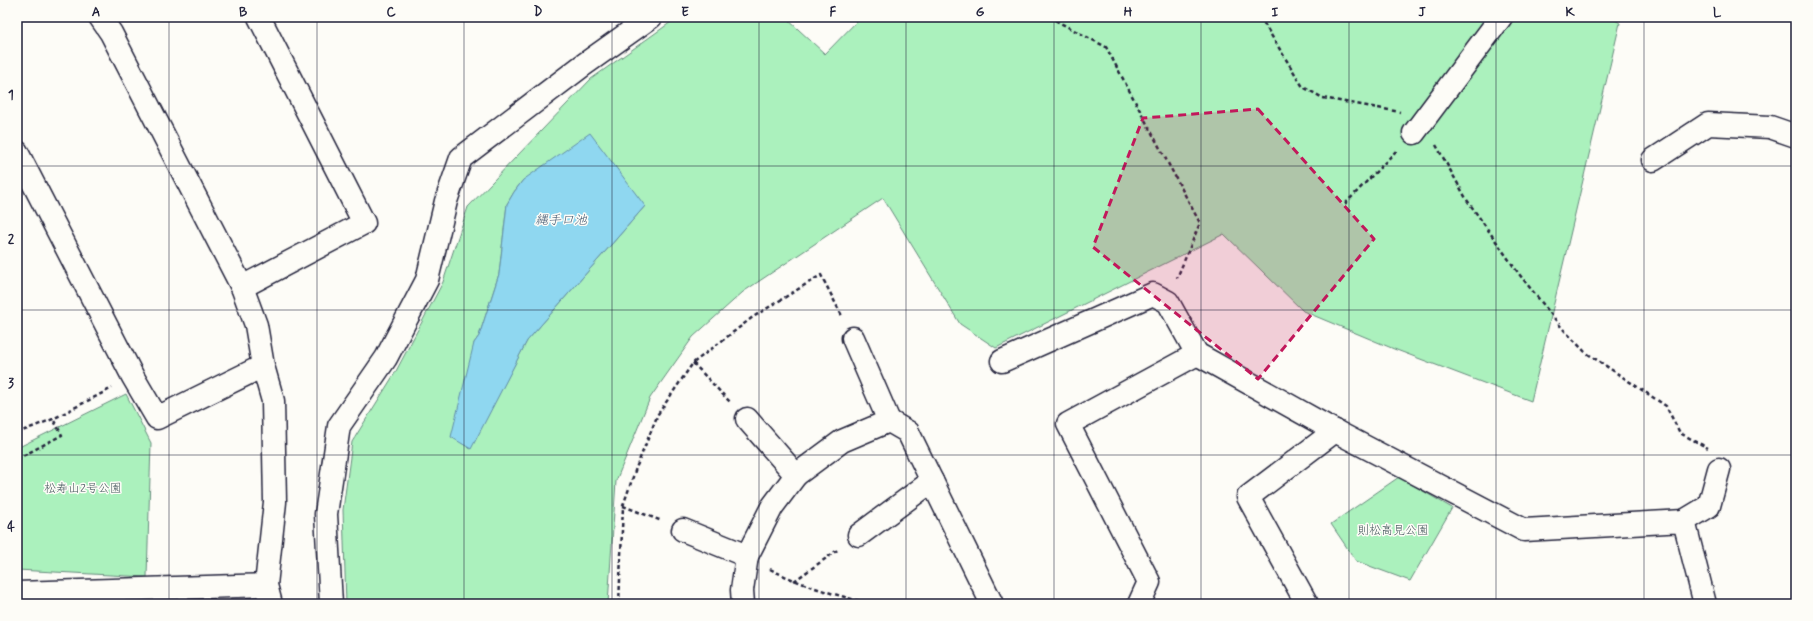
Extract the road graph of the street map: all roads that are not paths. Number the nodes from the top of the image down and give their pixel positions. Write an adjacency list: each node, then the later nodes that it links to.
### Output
1 (100, 17): 9 (street)
2 (259, 17): 9 (street)
3 (651, 17): 26 (street)
4 (1501, 17): 5 (street)
5 (1421, 124)
6 (1796, 136): 8 (street)
7 (17, 152): 13 (street)
8 (1653, 160)
9 (242, 287): 13 (street)
10 (852, 338): 15 (street)
11 (1197, 354): 12 (street); 16 (street); 29 (street)
12 (1002, 361)
13 (263, 366): 25 (street)
14 (747, 419): 18 (street)
15 (889, 421): 18 (street); 19 (street)
16 (1335, 431): 20 (street); 30 (street)
17 (1719, 469): 20 (street)
18 (796, 475): 23 (street)
19 (932, 481): 22 (street); 28 (street)
20 (1684, 521): 31 (street)
21 (683, 530): 23 (street)
22 (859, 535)
23 (747, 556): 27 (street)
24 (17, 593): 25 (street)
25 (268, 595)
26 (331, 604)
27 (743, 604)
28 (992, 604)
29 (1139, 604)
30 (1307, 604)
31 (1705, 604)

